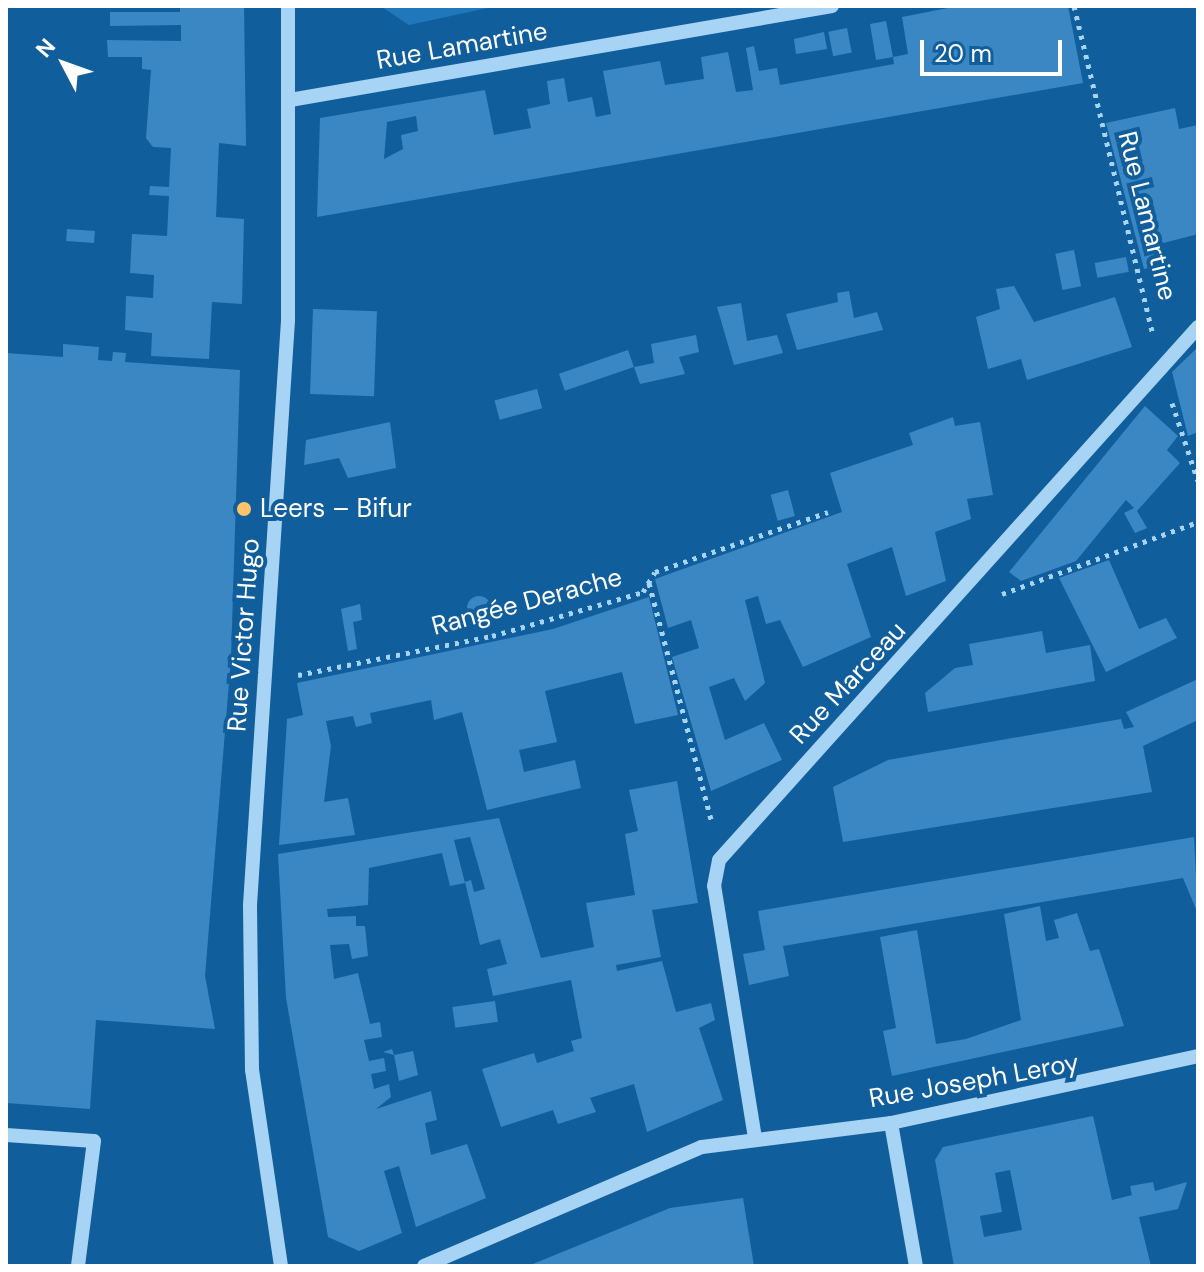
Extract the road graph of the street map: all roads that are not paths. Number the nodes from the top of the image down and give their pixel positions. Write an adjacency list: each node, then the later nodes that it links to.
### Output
1 (288, 6): 3 (street, Rue Victor Hugo)
2 (832, 6): 3 (street, Rue Lamartine)
3 (290, 100): 10 (street, Rue Victor Hugo)
4 (1198, 327): 8 (street, Rue Marceau)
5 (1198, 1056): 6 (street, Rue Joseph Leroy)
6 (891, 1123): 8 (street, Rue Joseph Leroy); 12 (street)
7 (6, 1135): 9 (street)
8 (755, 1138): 11 (street, Rue Joseph Leroy)
9 (78, 1266)
10 (281, 1266)
11 (424, 1266)
12 (916, 1266)

